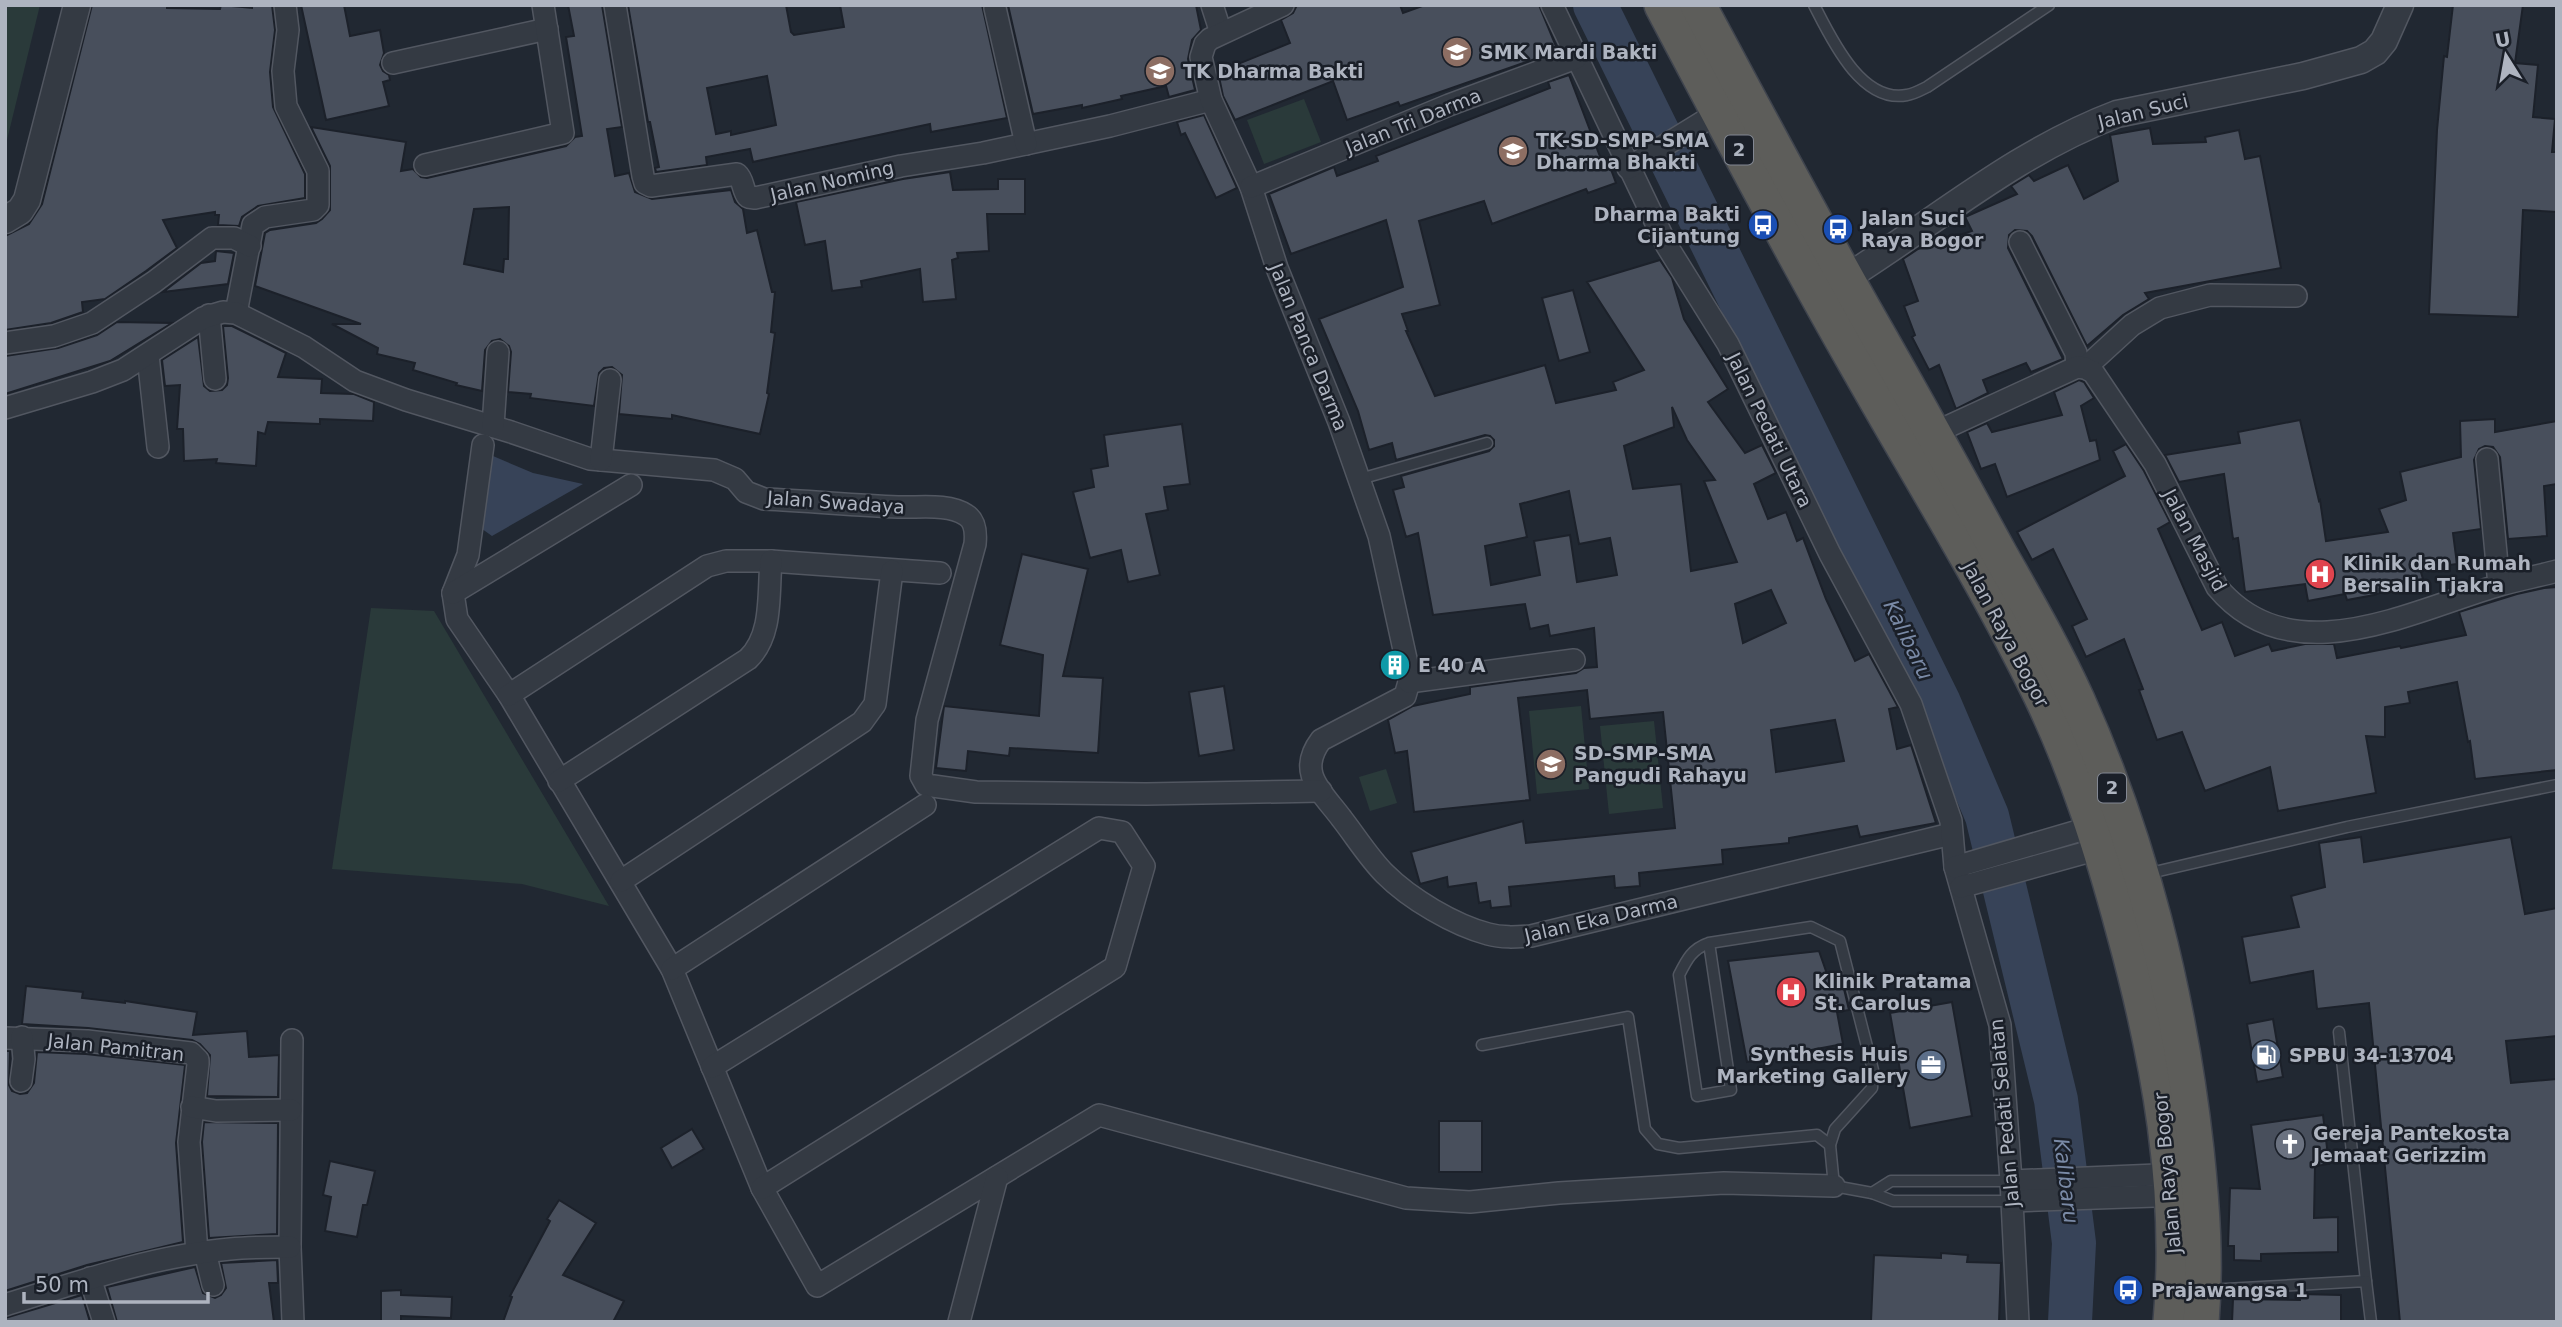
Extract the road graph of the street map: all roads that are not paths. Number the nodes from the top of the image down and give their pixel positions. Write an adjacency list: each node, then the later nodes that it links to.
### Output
1 (77, 5): 24 (street)
2 (285, 5): 26 (street)
3 (543, 5): 14 (street)
4 (615, 5): 20 (street, Jalan Noming)
5 (1212, 5): 15 (street)
6 (1283, 5): 15 (street)
7 (1552, 5): 16 (street, Jalan Pedati Utara)
8 (1662, 5): 19 (highway, Jalan Raya Bogor / 2)
9 (1698, 5): 27 (highway, Jalan Raya Bogor / 2)
10 (1814, 5): 11 (lane)
11 (2049, 5)
12 (2400, 5): 27 (street, Jalan Suci)
13 (996, 8): 20 (street)
14 (547, 29): 17 (street); 21 (street)
15 (1221, 33): 18 (street, Jalan Panca Darma)
16 (1576, 58): 22 (street, Jalan Pedati Utara); 23 (street, Jalan Tri Darma)
17 (393, 63)
18 (1211, 100): 20 (street, Jalan Noming); 23 (street, Jalan Panca Darma)
19 (1719, 113): 22 (street); 27 (highway, Jalan Raya Bogor / 2)
20 (1026, 144)
21 (425, 165)
22 (1628, 168): 59 (street, Jalan Pedati Utara)
23 (1251, 187): 44 (street, Jalan Panca Darma)
24 (5, 220)
25 (2020, 242): 34 (street)
26 (250, 247): 29 (street); 31 (street)
27 (1831, 287): 38 (highway, Jalan Raya Bogor / 2); 60 (highway, Jalan Raya Bogor / 2)
28 (2296, 296): 34 (street)
29 (236, 313): 30 (street); 39 (street, Jalan Swadaya)
30 (209, 315): 33 (street); 35 (street)
31 (5, 343)
32 (498, 352): 39 (street)
33 (148, 356): 37 (street); 41 (street)
34 (2081, 367): 38 (street); 50 (street, Jalan Masjid)
35 (215, 379)
36 (610, 380): 43 (street)
37 (5, 408)
38 (1934, 433): 62 (highway, Jalan Raya Bogor / 2)
39 (488, 436): 43 (street, Jalan Swadaya); 51 (street)
40 (1487, 443): 44 (lane)
41 (158, 447)
42 (2487, 459): 50 (street)
43 (601, 460): 57 (street, Jalan Swadaya)
44 (1360, 479): 53 (street, Jalan Panca Darma)
45 (631, 485): 51 (street)
46 (771, 561): 47 (street); 54 (street); 55 (street)
47 (892, 571): 49 (street); 64 (street)
48 (2557, 571): 50 (street, Jalan Masjid)
49 (940, 573)
50 (2499, 585)
51 (453, 593): 54 (street)
52 (1574, 660): 53 (street)
53 (1404, 690): 57 (street, Jalan Eka Darma)
54 (509, 695): 55 (street)
55 (559, 782): 64 (street)
56 (2557, 785): 62 (lane)
57 (1321, 791): 59 (street, Jalan Eka Darma)
58 (925, 805): 66 (street)
59 (1951, 834): 63 (street, Jalan Pedati Utara)
60 (2098, 837): 61 (street); 61 (street); 67 (highway, Jalan Raya Bogor / 2)
61 (1984, 870): 63 (street)
62 (2140, 875): 67 (highway, Jalan Raya Bogor / 2)
63 (1958, 877): 81 (street, Jalan Pedati Selatan)
64 (621, 881): 66 (street)
65 (1709, 943): 65 (lane); 76 (lane)
66 (671, 970): 72 (street)
67 (2160, 1011): 78 (highway, Jalan Raya Bogor / 2)
68 (2339, 1032): 86 (lane)
69 (14, 1038): 73 (street); 74 (street, Jalan Pamitran)
70 (292, 1040): 75 (street)
71 (1482, 1045): 76 (lane)
72 (712, 1067): 80 (street); 80 (street)
73 (21, 1081)
74 (192, 1107): 75 (street); 84 (street, Jalan Pamitran)
75 (291, 1110): 83 (street)
76 (1830, 1145): 79 (lane)
77 (997, 1177): 79 (street); 80 (street); 92 (street)
78 (2185, 1185): 81 (street); 89 (highway, Jalan Raya Bogor / 2); 94 (highway, Jalan Raya Bogor / 2)
79 (1833, 1186): 82 (lane)
80 (762, 1188)
81 (2012, 1191): 82 (lane); 82 (lane); 93 (street, Jalan Pedati Selatan)
82 (1872, 1193)
83 (290, 1247): 84 (street); 91 (street)
84 (201, 1253): 85 (street); 87 (street, Jalan Pamitran)
85 (90, 1278): 88 (street); 90 (street)
86 (2366, 1281): 89 (lane); 95 (lane)
87 (213, 1286)
88 (5, 1305)
89 (2202, 1306)
90 (104, 1322)
91 (293, 1322)
92 (959, 1322)
93 (2018, 1322)
94 (2171, 1322)
95 (2371, 1322)

